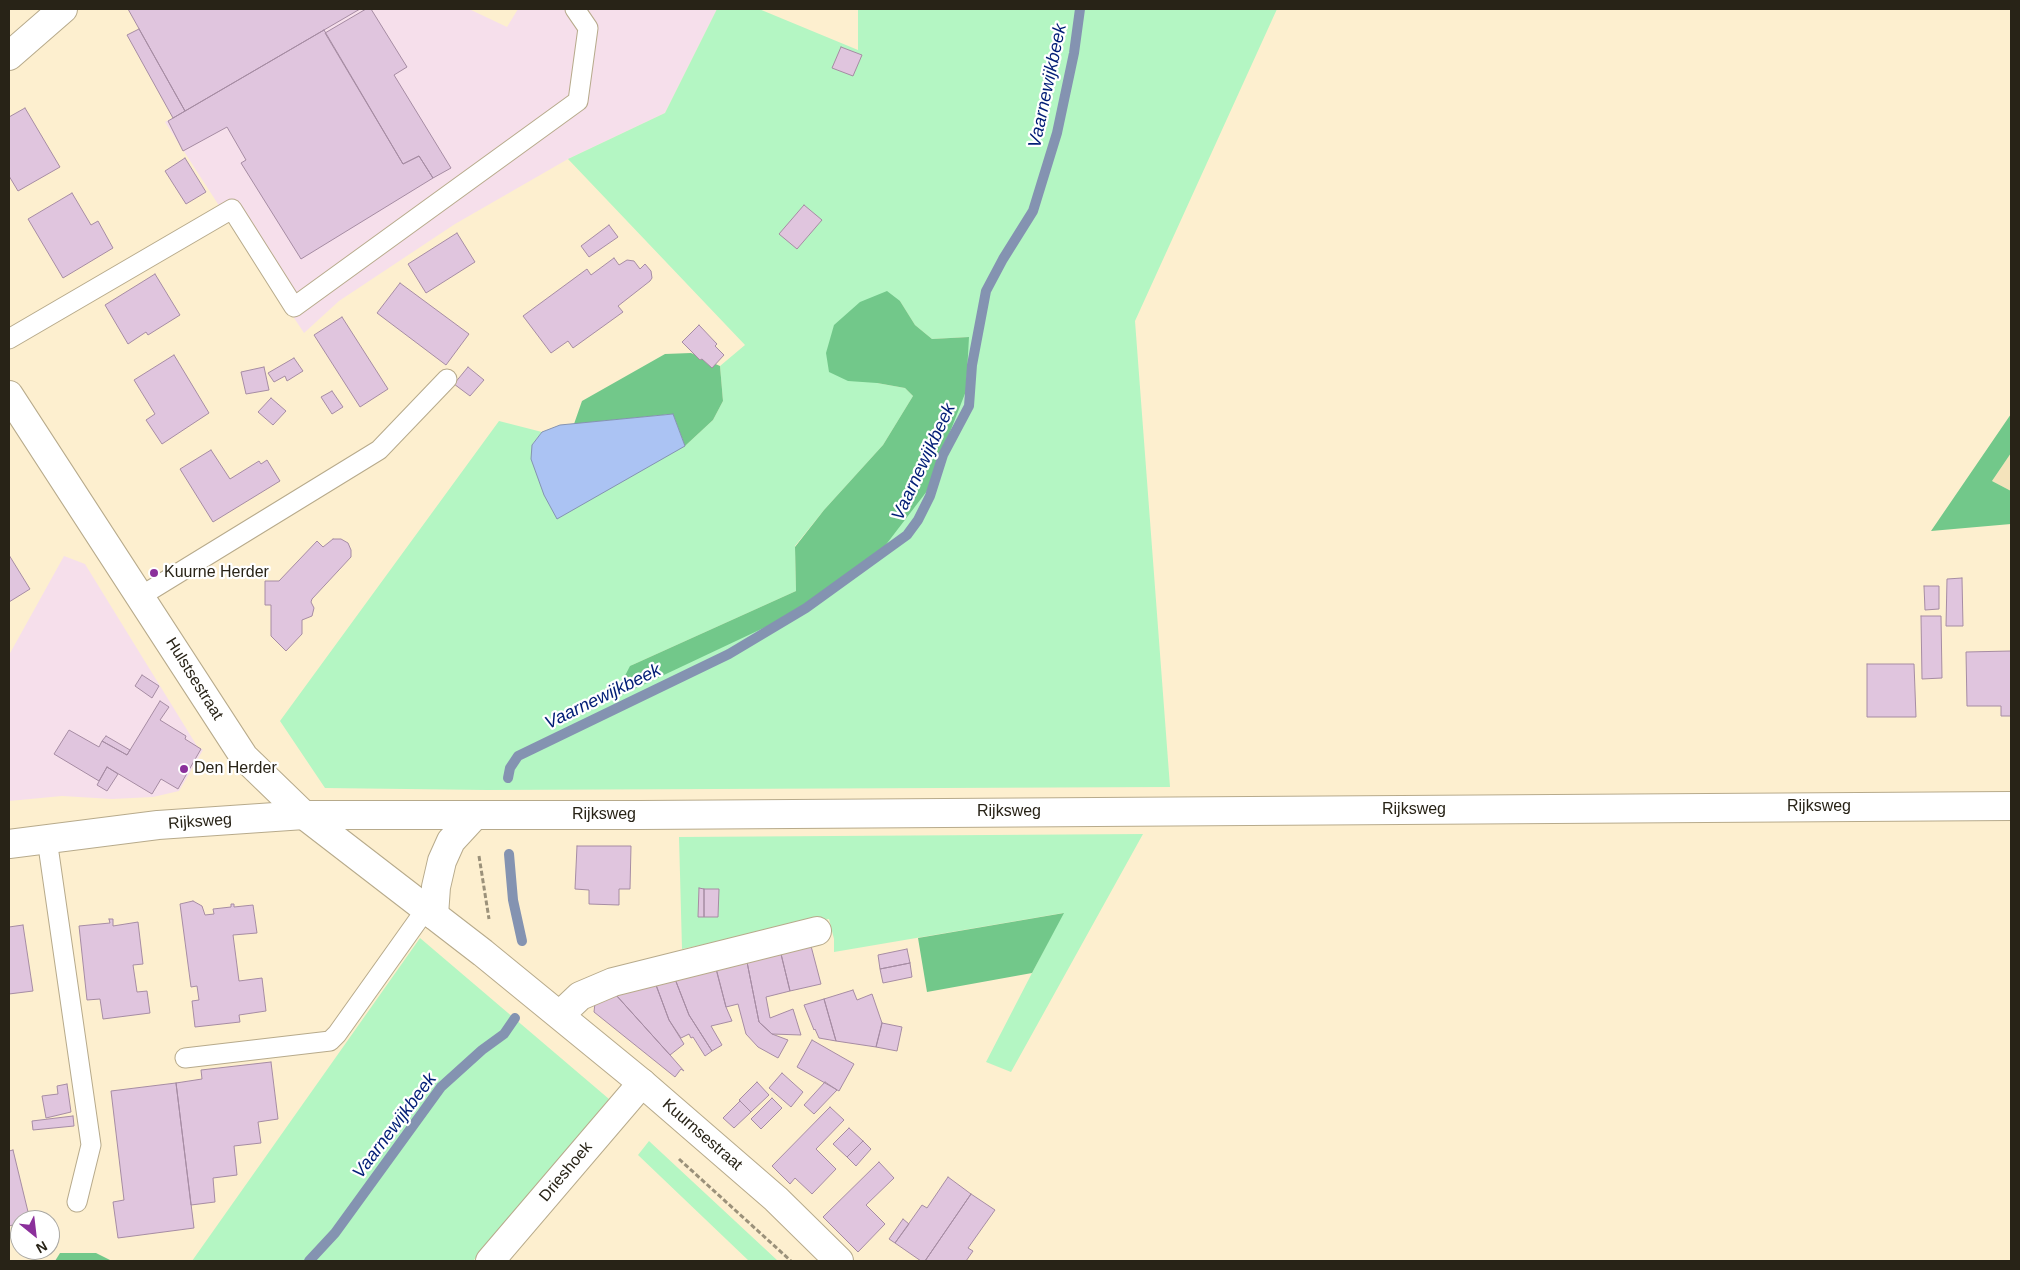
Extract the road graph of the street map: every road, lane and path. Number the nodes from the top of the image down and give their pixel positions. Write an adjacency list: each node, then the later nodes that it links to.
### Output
1 (63, 9): 3 (main road)
2 (575, 9): 4 (lane)
3 (9, 56)
4 (9, 339)
5 (447, 379): 7 (lane)
6 (9, 395): 7 (main road, Hulstsestraat)
7 (141, 596): 9 (main road, Hulstsestraat)
8 (2011, 806): 10 (main road, Rijksweg)
9 (304, 815): 10 (main road, Rijksweg); 11 (main road, Rijksweg); 13 (main road, Hulstsestraat)
10 (475, 815): 13 (main road); 14 (path)
11 (47, 839): 12 (main road, Rijksweg); 20 (lane)
12 (9, 844)
13 (430, 912): 16 (main road, Kuurnsestraat); 17 (lane)
14 (490, 922)
15 (817, 931): 16 (main road)
16 (561, 1014): 18 (main road, Kuurnsestraat)
17 (185, 1058)
18 (642, 1083): 21 (main road, Drieshoek); 23 (main road, Kuurnsestraat)
19 (672, 1152): 22 (path)
20 (77, 1202)
21 (490, 1261)
22 (791, 1261)
23 (839, 1261)

